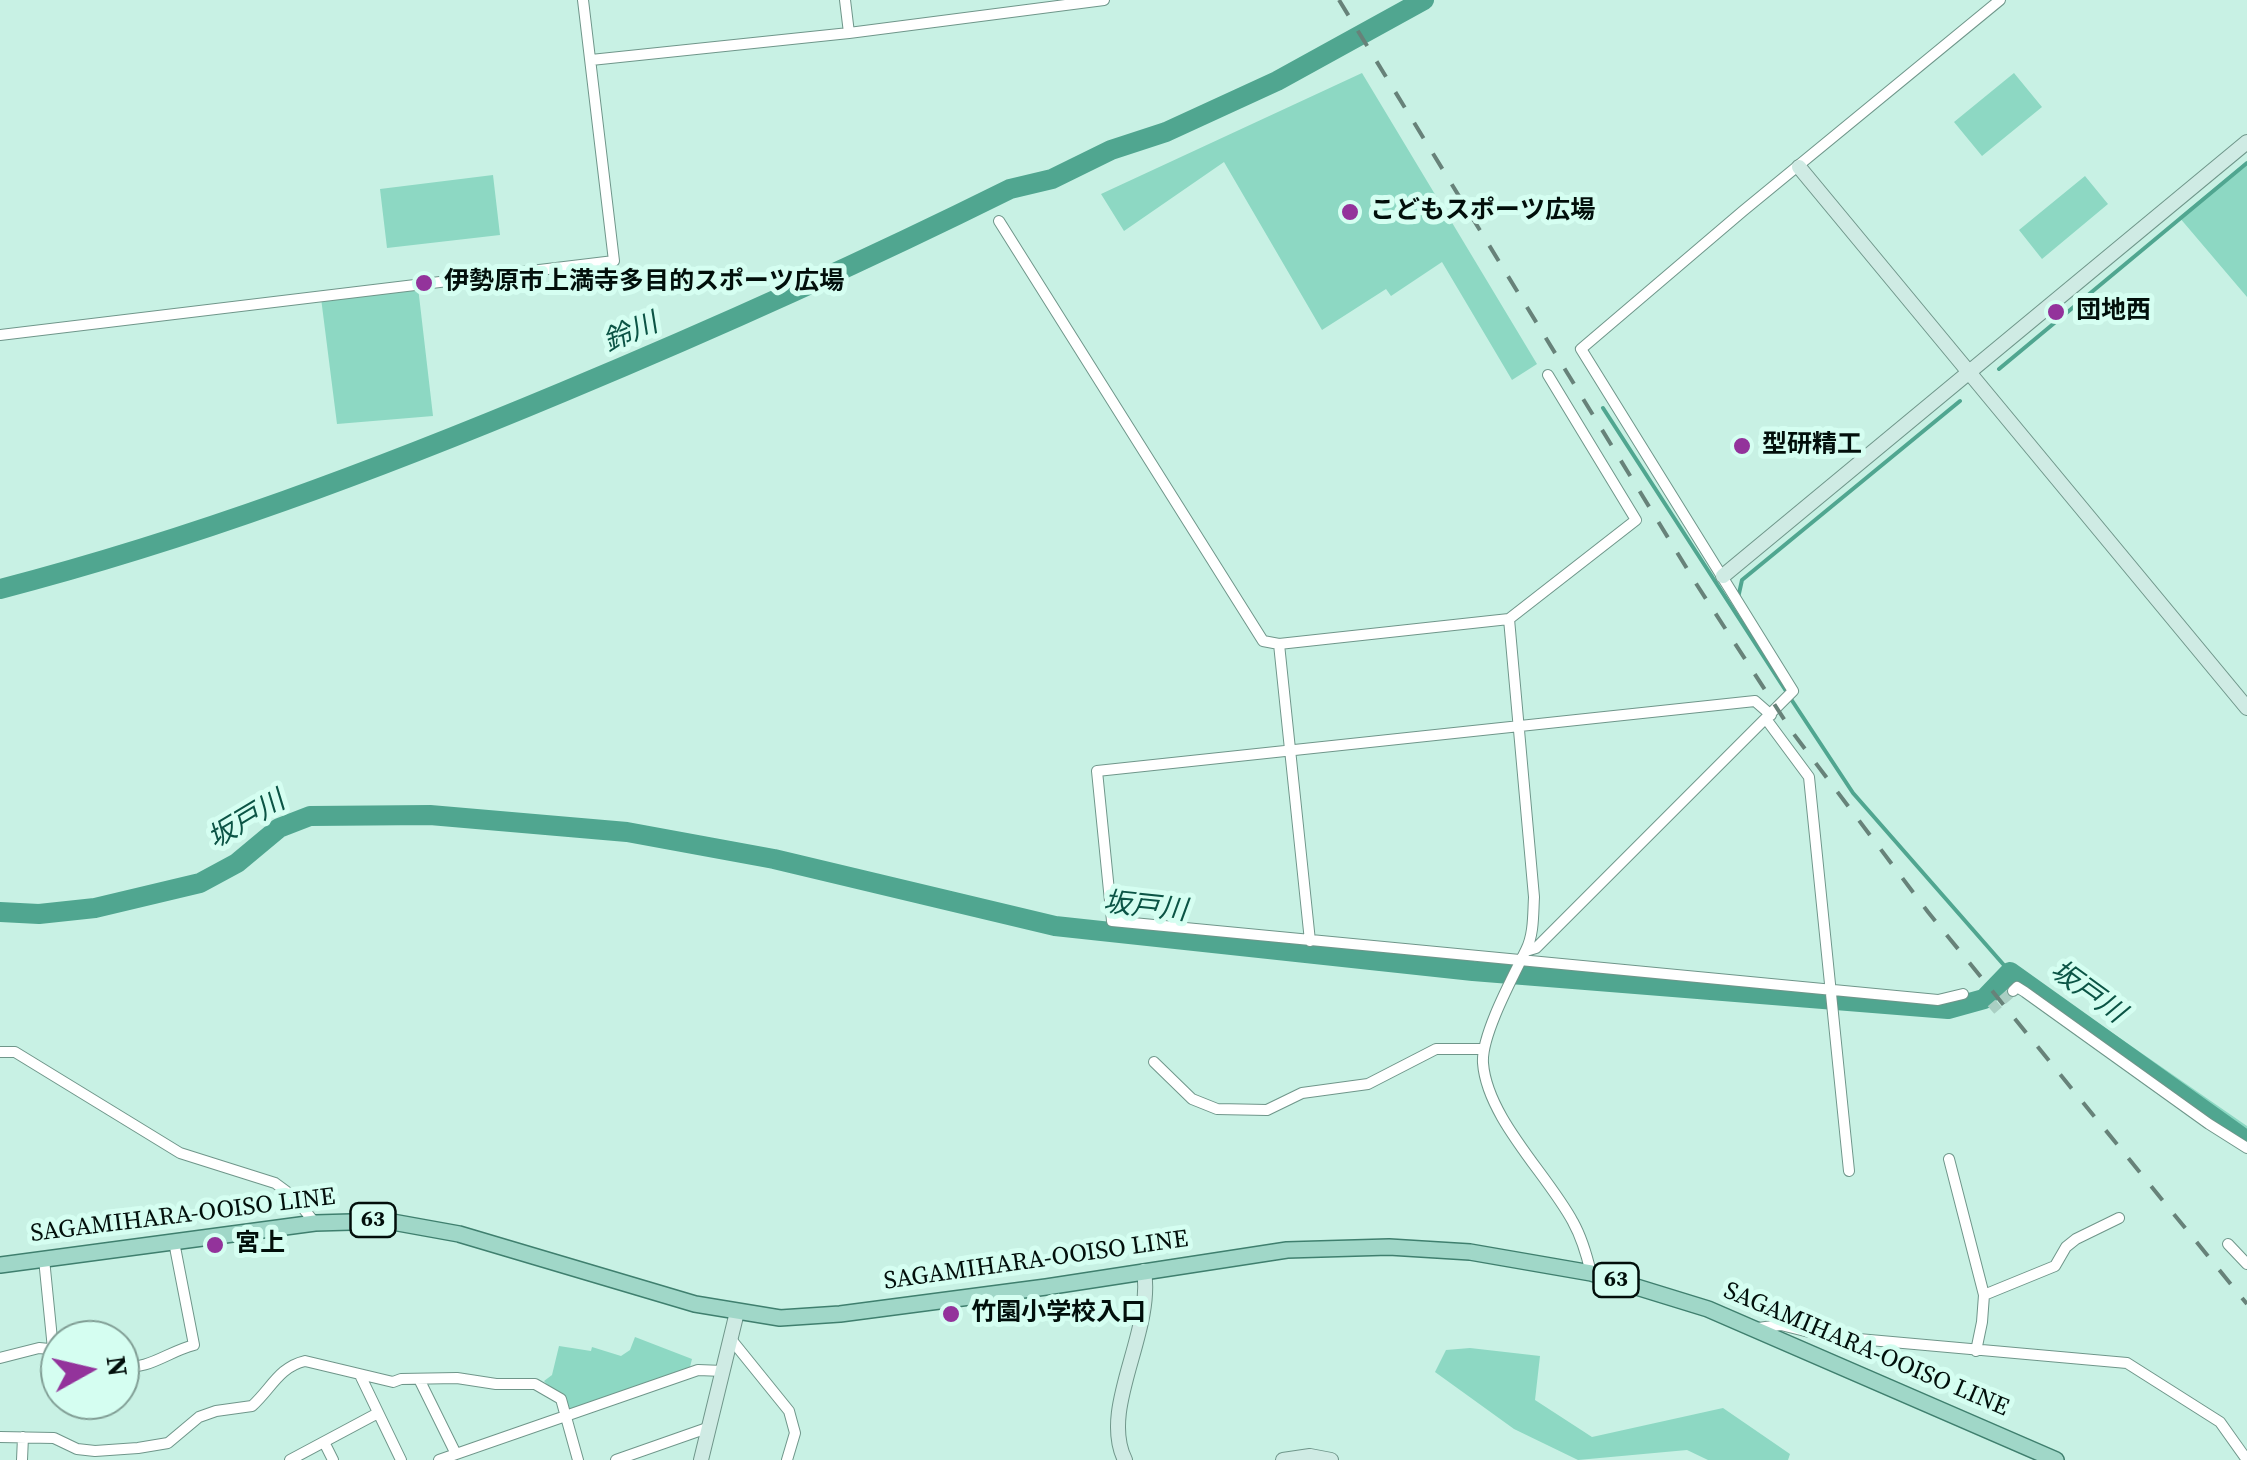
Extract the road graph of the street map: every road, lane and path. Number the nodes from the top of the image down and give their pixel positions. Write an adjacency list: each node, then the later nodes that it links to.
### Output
1 (584, 0): 6 (street)
2 (845, 0): 5 (street)
3 (1104, 0): 5 (street)
4 (2000, 0): 8 (street)
5 (849, 33): 6 (street)
6 (590, 60): 10 (street)
7 (2247, 142): 11 (street)
8 (1799, 167): 11 (street); 13 (street)
9 (999, 221): 15 (street)
10 (0, 335)
11 (1969, 372): 13 (street); 16 (street)
12 (1548, 375): 14 (street)
13 (1723, 576): 17 (street)
14 (1509, 619): 15 (street); 18 (street)
15 (1278, 644): 19 (street)
16 (2247, 708)
17 (1769, 717): 18 (street); 21 (street); 23 (street)
18 (1517, 727): 19 (street); 21 (street)
19 (1290, 751): 20 (street); 20 (street)
20 (1310, 941): 22 (street)
21 (1526, 951): 22 (street)
22 (1518, 962): 23 (street); 26 (street)
23 (1829, 990): 25 (street); 31 (street)
24 (2013, 990): 29 (street)
25 (1963, 994)
26 (1484, 1048): 28 (street); 40 (street)
27 (0, 1052): 33 (street)
28 (1154, 1062)
29 (2247, 1148)
30 (1950, 1159): 41 (street)
31 (1849, 1171)
32 (2119, 1218): 41 (street)
33 (315, 1222): 34 (main road, SAGAMIHARA-OOISO LINE / 63); 42 (main road, SAGAMIHARA-OOISO LINE / 63)
34 (174, 1242): 36 (main road, SAGAMIHARA-OOISO LINE / 63); 49 (street)
35 (2228, 1244): 37 (street)
36 (44, 1260): 38 (main road, SAGAMIHARA-OOISO LINE / 63); 43 (street)
37 (2247, 1264)
38 (0, 1265)
39 (1144, 1272): 40 (main road, SAGAMIHARA-OOISO LINE / 63); 42 (main road, SAGAMIHARA-OOISO LINE / 63); 69 (street)
40 (1591, 1273): 44 (main road, SAGAMIHARA-OOISO LINE / 63)
41 (1984, 1295): 47 (street)
42 (736, 1312): 45 (street)
43 (53, 1320)
44 (1756, 1328): 47 (street); 72 (main road, SAGAMIHARA-OOISO LINE / 63)
45 (730, 1338): 50 (street); 68 (street)
46 (40, 1348): 48 (street)
47 (1976, 1351): 73 (street)
48 (0, 1358)
49 (140, 1367)
50 (723, 1371): 54 (street); 55 (street)
51 (361, 1376): 52 (street); 53 (street); 57 (street)
52 (420, 1379): 54 (street); 59 (street)
53 (378, 1413): 58 (street); 63 (street)
54 (566, 1416): 59 (street); 65 (street)
55 (710, 1427): 66 (street); 67 (street)
56 (0, 1437): 57 (street)
57 (23, 1437): 60 (street)
58 (324, 1442): 61 (street); 62 (street)
59 (456, 1454): 64 (street)
60 (22, 1460)
61 (290, 1460)
62 (333, 1460)
63 (401, 1460)
64 (438, 1460)
65 (578, 1460)
66 (616, 1460)
67 (701, 1460)
68 (786, 1460)
69 (1125, 1460)
70 (1283, 1460): 71 (street)
71 (1331, 1460)
72 (2056, 1460)
73 (2247, 1460)

